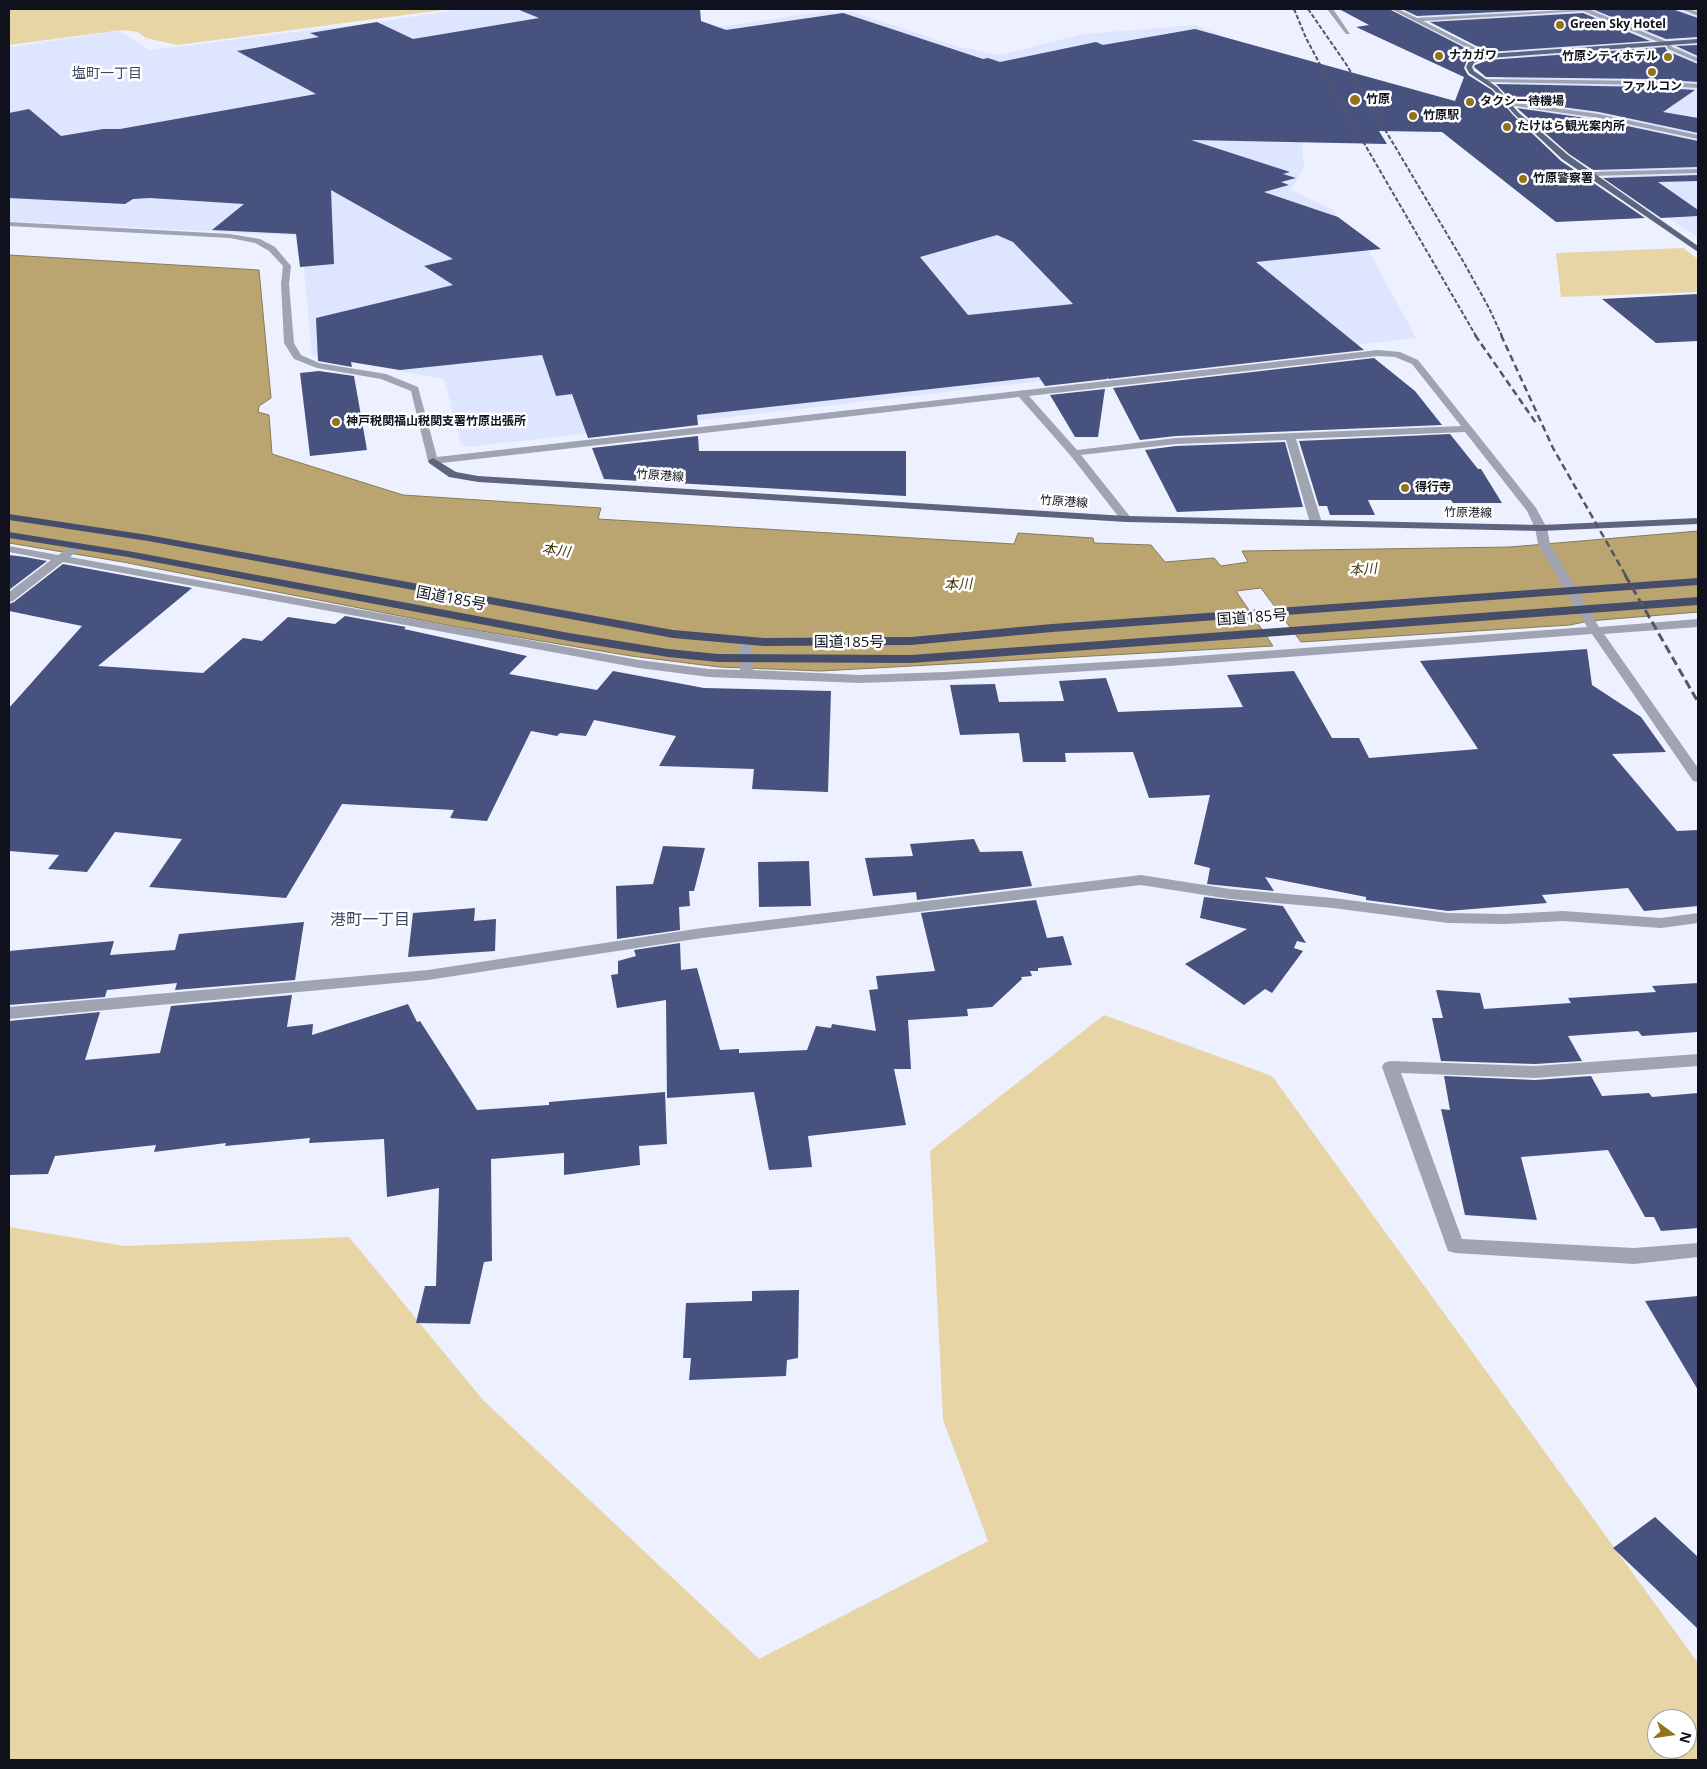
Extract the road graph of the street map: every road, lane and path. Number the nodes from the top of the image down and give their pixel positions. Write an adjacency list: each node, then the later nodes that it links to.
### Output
1 (1330, 9): 7 (street)
2 (1394, 9): 6 (street)
3 (1584, 9): 6 (street); 9 (street)
4 (1684, 9): 5 (street)
5 (1698, 14)
6 (1416, 20): 10 (street)
7 (1348, 33)
8 (1698, 41): 9 (main road)
9 (1668, 44): 10 (main road); 11 (street)
10 (1488, 56): 12 (main road)
11 (1698, 60)
12 (1486, 80): 13 (street); 14 (main road)
13 (1698, 86)
14 (1509, 104): 15 (street); 17 (main road)
15 (1698, 137)
16 (1698, 171): 17 (street)
17 (1590, 174): 19 (main road)
18 (9, 224): 24 (street)
19 (1696, 247)
20 (1022, 394): 21 (street); 23 (street); 24 (street)
21 (1468, 429): 22 (street); 29 (street)
22 (1290, 437): 23 (street); 28 (street)
23 (1074, 453): 26 (street)
24 (434, 460): 26 (main road, 竹原港線)
25 (9, 517): 38 (highway, 国道185号)
26 (1126, 519): 28 (main road, 竹原港線)
27 (1698, 520): 29 (main road, 竹原港線)
28 (1316, 523): 29 (main road, 竹原港線)
29 (1541, 528): 37 (street)
30 (9, 535): 32 (highway, 国道185号)
31 (9, 549): 32 (street)
32 (69, 552): 34 (street); 39 (highway, 国道185号); 39 (street)
33 (1698, 582): 38 (highway, 国道185号)
34 (9, 598)
35 (1698, 601): 39 (highway, 国道185号)
36 (1698, 623): 37 (street)
37 (1592, 626): 39 (street); 40 (street)
38 (745, 641): 39 (street)
39 (747, 667)
40 (1698, 778)
41 (1698, 918): 42 (street)
42 (9, 1013)
43 (1698, 1060): 44 (street)
44 (1698, 1250)

